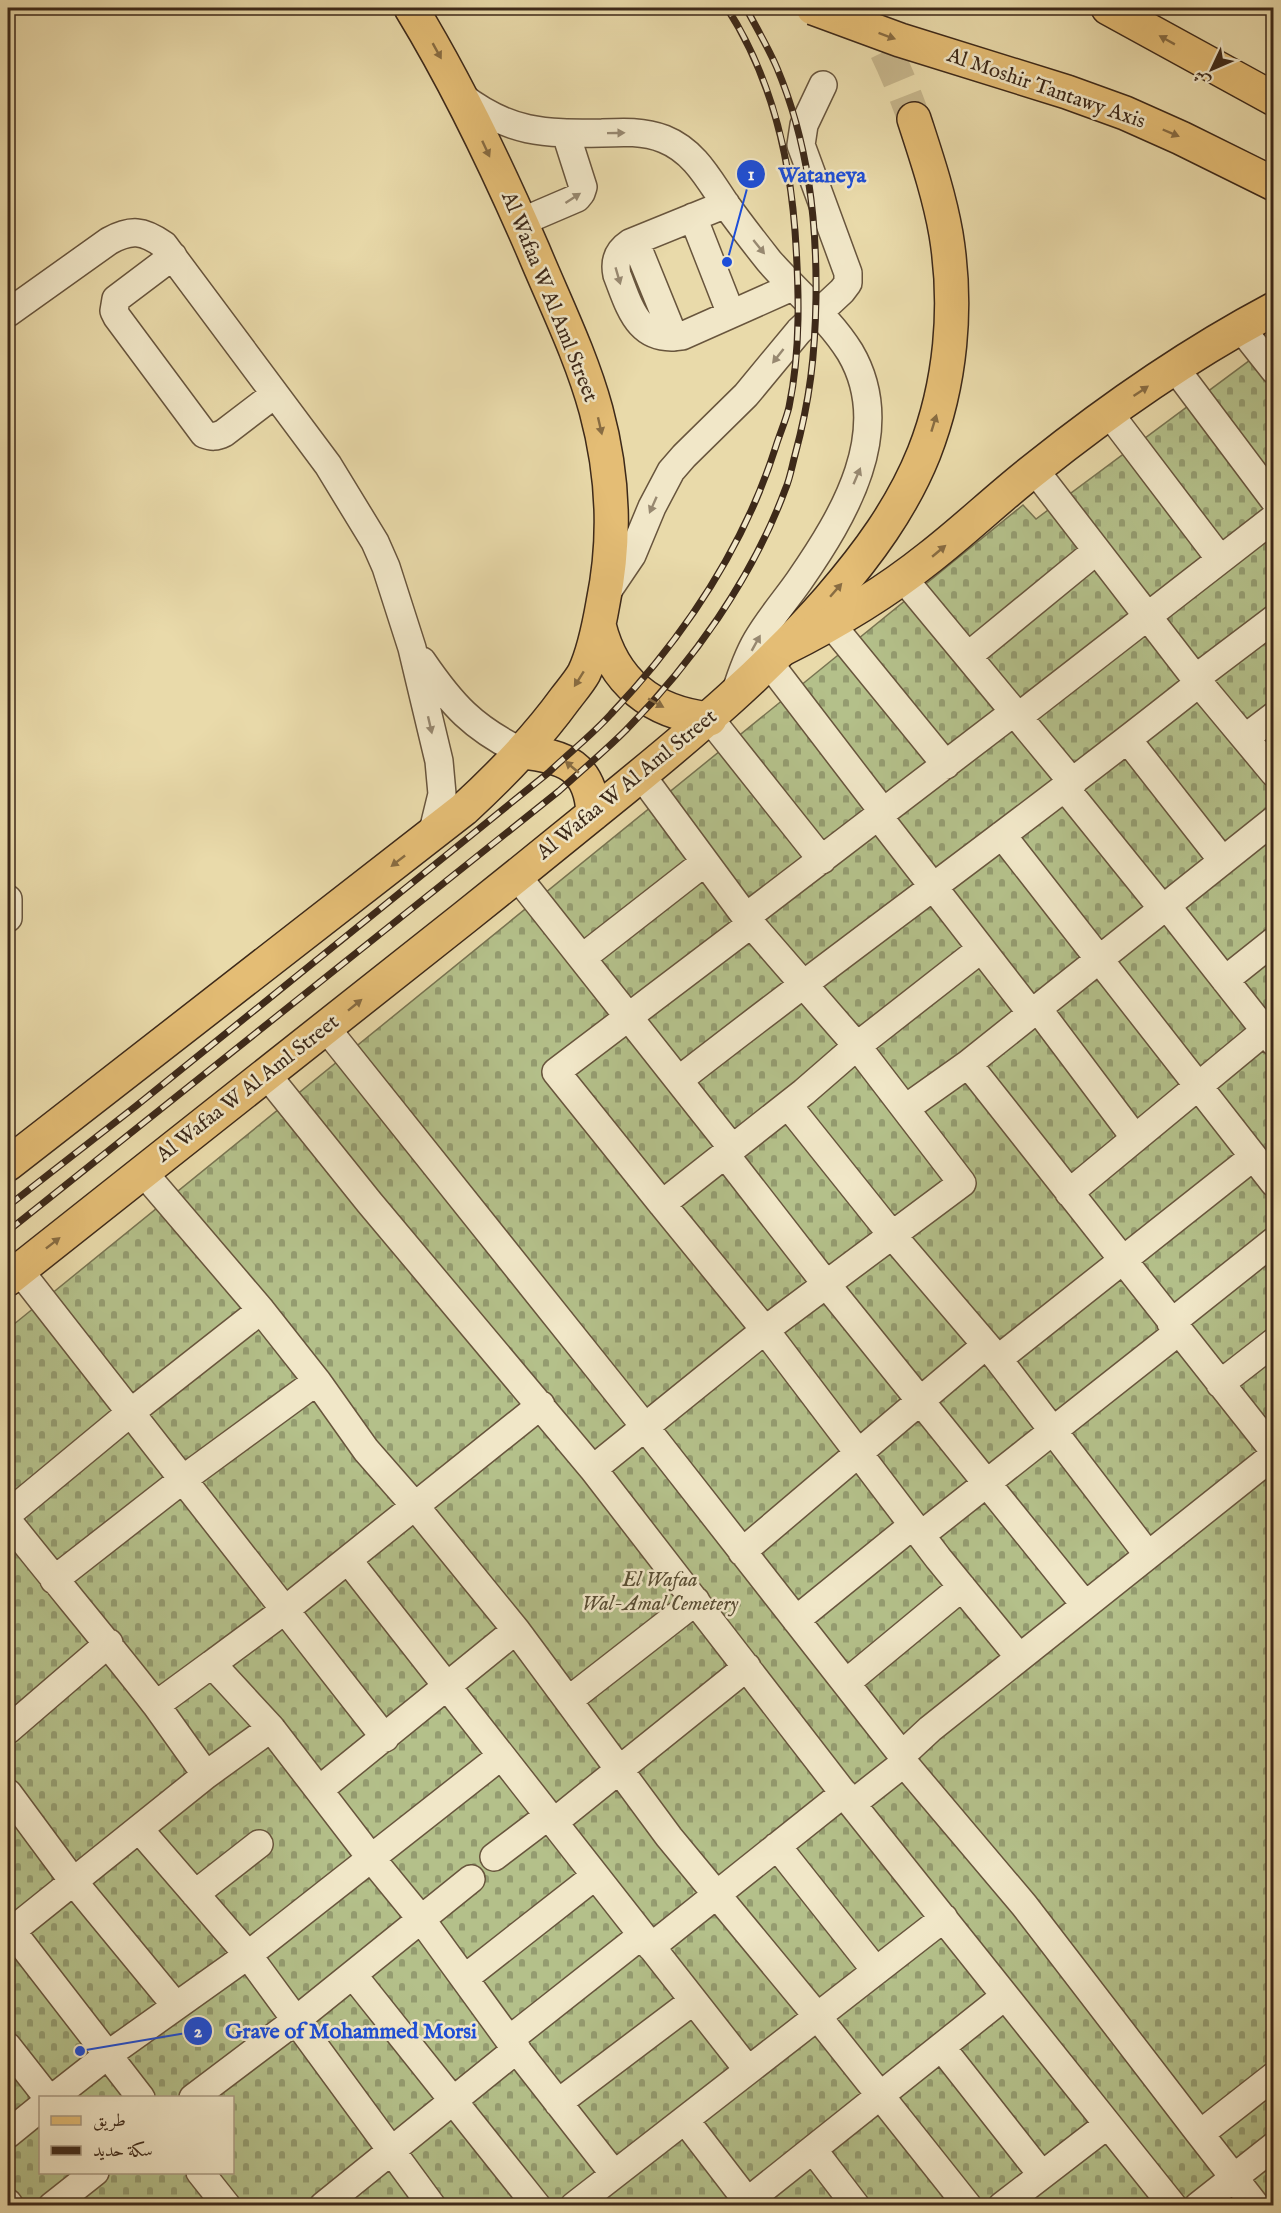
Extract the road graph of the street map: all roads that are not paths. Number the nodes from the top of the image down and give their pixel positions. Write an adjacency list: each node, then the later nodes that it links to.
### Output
1 (411, 8): 5 (main road, Al Wafaa W Al Aml Street, one-way to 5)
2 (813, 8): 9 (main road, Al Moshir Tantawy Axis, one-way to 9, bridge)
3 (1108, 8): 6 (main road, one-way to 3)
4 (823, 85): 17 (lane)
5 (461, 96): 8 (lane); 12 (main road, Al Wafaa W Al Aml Street, one-way to 12)
6 (1274, 99)
7 (914, 119): 35 (main road, Al Wafaa W Al Aml Street, one-way to 7)
8 (566, 134): 10 (lane, one-way to 10); 12 (lane, one-way to 8)
9 (1274, 184)
10 (726, 204): 11 (lane); 14 (lane, one-way to 14)
11 (693, 217): 18 (lane); 18 (lane, one-way to 18)
12 (521, 222): 30 (main road, Al Wafaa W Al Aml Street, one-way to 30)
13 (173, 256): 16 (lane); 22 (lane); 22 (lane)
14 (792, 287): 17 (lane); 18 (lane)
15 (1274, 309): 19 (main road)
16 (8, 313)
17 (817, 313): 30 (lane, one-way to 30); 38 (lane, one-way to 17)
18 (731, 314)
19 (1240, 327): 20 (main road); 21 (lane)
20 (1174, 368): 23 (main road, one-way to 20); 25 (lane)
21 (1274, 370)
22 (275, 394): 34 (lane)
23 (1109, 413): 24 (main road); 28 (lane)
24 (1034, 469): 27 (lane); 29 (main road, one-way to 24)
25 (1274, 500)
26 (1274, 518): 28 (lane)
27 (1096, 550): 31 (lane); 36 (lane)
28 (1220, 559): 31 (lane)
29 (903, 578): 33 (main road); 36 (lane)
30 (602, 610): 41 (main road, one-way to 41); 44 (main road, Al Wafaa W Al Aml Street, one-way to 44)
31 (1147, 616): 37 (lane); 39 (lane)
32 (1274, 619): 37 (lane)
33 (831, 624): 35 (main road); 45 (lane)
34 (412, 648): 44 (lane); 52 (lane, one-way to 52)
35 (776, 656): 38 (main road, Al Wafaa W Al Aml Street); 50 (lane)
36 (968, 656): 39 (lane)
37 (1198, 681): 42 (lane); 43 (lane)
38 (734, 696): 41 (main road, Al Wafaa W Al Aml Street)
39 (1016, 714): 45 (lane); 48 (lane)
40 (1274, 716): 42 (lane)
41 (710, 719): 47 (main road, Al Wafaa W Al Aml Street); 54 (lane)
42 (1245, 738): 46 (lane)
43 (1128, 740): 48 (lane); 55 (lane)
44 (522, 752): 49 (main road, one-way to 44); 52 (main road, Al Wafaa W Al Aml Street)
45 (946, 765): 50 (lane)
46 (1274, 773)
47 (641, 775): 49 (main road, Al Wafaa W Al Aml Street); 56 (lane)
48 (1069, 786): 53 (lane); 60 (lane)
49 (593, 814): 57 (main road, Al Wafaa W Al Aml Street)
50 (882, 815): 54 (lane); 58 (lane)
51 (1274, 820): 55 (lane)
52 (432, 835): 83 (main road, Al Wafaa W Al Aml Street, one-way to 83)
53 (1002, 836): 58 (lane); 66 (lane)
54 (822, 860): 62 (lane)
55 (1222, 860): 60 (lane)
56 (705, 862): 62 (lane); 65 (lane)
57 (517, 876): 65 (lane); 71 (main road, Al Wafaa W Al Aml Street, one-way to 57)
58 (933, 886): 64 (lane); 68 (lane)
59 (8, 900): 61 (lane)
60 (1164, 906): 66 (lane); 67 (lane)
61 (8, 918)
62 (749, 921): 68 (lane); 70 (lane)
63 (1274, 941): 67 (lane)
64 (981, 949): 69 (lane); 73 (lane)
65 (582, 958): 70 (lane)
66 (1097, 960): 69 (lane); 77 (lane)
67 (1225, 980): 72 (lane)
68 (802, 983): 73 (lane); 76 (lane)
69 (1035, 1011): 74 (lane); 80 (lane)
70 (629, 1018): 76 (lane); 87 (lane)
71 (326, 1028): 75 (main road, Al Wafaa W Al Aml Street); 103 (lane)
72 (1269, 1037): 77 (lane)
73 (857, 1046): 78 (lane); 79 (lane)
74 (968, 1064): 79 (lane); 86 (lane)
75 (267, 1075): 84 (main road, Al Wafaa W Al Aml Street); 101 (lane)
76 (679, 1080): 81 (lane)
77 (1197, 1086): 80 (lane); 82 (lane)
78 (788, 1105): 81 (lane); 88 (lane)
79 (906, 1108): 88 (lane)
80 (1135, 1138): 86 (lane)
81 (728, 1151): 87 (lane); 92 (lane)
82 (1252, 1157): 85 (lane); 90 (lane)
83 (8, 1164)
84 (143, 1172): 91 (main road, Al Wafaa W Al Aml Street, one-way to 84); 93 (lane)
85 (1274, 1183)
86 (1069, 1193): 90 (lane)
87 (662, 1204): 95 (lane)
88 (892, 1235): 92 (lane); 97 (lane)
89 (1274, 1241): 94 (lane)
90 (1122, 1260): 94 (lane); 97 (lane)
91 (13, 1274): 102 (lane)
92 (826, 1284): 95 (lane); 100 (lane)
93 (261, 1310): 98 (lane); 102 (lane)
94 (1175, 1327): 99 (lane); 104 (lane)
95 (765, 1330): 103 (lane); 105 (lane)
96 (1274, 1342): 99 (lane)
97 (992, 1352): 100 (lane); 104 (lane)
98 (317, 1381): 108 (lane); 110 (lane)
99 (1220, 1384): 106 (lane)
100 (921, 1401): 105 (lane); 109 (lane)
101 (541, 1405): 107 (lane); 110 (lane)
102 (130, 1413): 108 (lane); 111 (lane)
103 (645, 1427): 107 (lane); 114 (lane)
104 (1052, 1430): 109 (lane); 115 (lane)
105 (860, 1453): 113 (lane); 114 (lane)
106 (1274, 1453): 115 (lane)
107 (592, 1469): 119 (lane)
108 (183, 1480): 117 (lane); 121 (lane)
109 (987, 1482): 113 (lane); 120 (lane)
110 (415, 1506): 116 (lane); 123 (lane)
111 (8, 1514)
112 (8, 1521): 117 (lane)
113 (917, 1530): 118 (lane); 122 (lane)
114 (742, 1552): 122 (lane)
115 (1148, 1555): 120 (lane)
116 (348, 1560): 121 (lane); 129 (lane)
117 (54, 1580): 124 (lane)
118 (962, 1587): 125 (lane); 128 (lane)
119 (696, 1601): 127 (lane); 130 (lane)
120 (1085, 1605): 125 (lane)
121 (285, 1610): 126 (lane); 134 (lane)
122 (796, 1620): 128 (lane)
123 (516, 1630): 129 (lane); 130 (lane)
124 (108, 1643): 131 (lane); 133 (lane)
125 (1019, 1657): 136 (lane)
126 (212, 1664): 131 (lane); 132 (lane)
127 (747, 1666): 137 (lane); 141 (lane)
128 (846, 1683): 136 (lane)
129 (448, 1687): 134 (lane); 135 (lane)
130 (569, 1700): 137 (lane)
131 (156, 1705): 138 (lane)
132 (271, 1728): 138 (lane); 139 (lane)
133 (8, 1730)
134 (385, 1738): 139 (lane)
135 (501, 1756): 142 (lane); 147 (lane)
136 (903, 1759): 141 (lane); 183 (lane)
137 (619, 1772): 142 (lane); 152 (lane)
138 (206, 1775): 143 (lane)
139 (319, 1790): 147 (lane)
140 (8, 1793): 150 (lane)
141 (848, 1799): 145 (lane); 153 (lane)
142 (550, 1819): 146 (lane); 148 (lane)
143 (139, 1829): 150 (lane); 151 (lane)
144 (259, 1844): 151 (lane)
145 (777, 1846): 152 (lane); 158 (lane)
146 (494, 1857)
147 (371, 1858): 154 (lane); 157 (lane)
148 (595, 1876): 156 (lane); 160 (lane)
149 (471, 1879): 154 (lane)
150 (73, 1881): 155 (lane); 163 (lane)
151 (195, 1893): 157 (lane)
152 (718, 1895): 156 (lane); 164 (lane)
153 (944, 1918): 158 (lane); 161 (lane)
154 (421, 1919): 159 (lane); 160 (lane)
155 (9, 1930): 169 (lane)
156 (646, 1941): 162 (lane); 166 (lane)
157 (248, 1955): 163 (lane); 165 (lane)
158 (876, 1971): 164 (lane)
159 (353, 1975): 165 (lane); 177 (lane)
160 (465, 1978): 166 (lane)
161 (1005, 1996): 168 (lane); 181 (lane)
162 (693, 2001): 170 (lane); 178 (lane)
163 (177, 2006): 169 (lane)
164 (818, 2016): 170 (lane); 176 (lane)
165 (295, 2021): 175 (lane); 185 (lane)
166 (513, 2044): 177 (lane); 178 (lane)
167 (8, 2047): 172 (lane)
168 (942, 2048): 176 (lane); 190 (lane)
169 (109, 2054): 173 (lane); 174 (lane)
170 (748, 2070): 180 (lane)
171 (1274, 2076): 183 (lane)
172 (47, 2096)
173 (54, 2096)
174 (140, 2096)
175 (194, 2096)
176 (881, 2096): 186 (lane); 201 (lane)
177 (453, 2101): 185 (lane); 198 (lane)
178 (558, 2103): 189 (lane)
179 (39, 2109): 182 (lane)
180 (685, 2120): 189 (lane); 193 (lane)
181 (1107, 2125): 190 (lane); 192 (lane)
182 (8, 2134)
183 (1200, 2134): 191 (lane)
184 (1274, 2146): 191 (lane)
185 (392, 2151): 194 (lane); 197 (lane)
186 (814, 2151): 193 (lane); 200 (lane)
187 (92, 2174): 195 (lane)
188 (202, 2174): 196 (lane)
189 (614, 2174): 199 (lane)
190 (1042, 2175): 202 (lane)
191 (1232, 2178): 203 (lane); 204 (lane)
192 (1159, 2200)
193 (742, 2201)
194 (329, 2204)
195 (52, 2205)
196 (227, 2205)
197 (432, 2205)
198 (537, 2205)
199 (574, 2205)
200 (856, 2205)
201 (968, 2205)
202 (1002, 2205)
203 (1198, 2205)
204 (1256, 2205)

